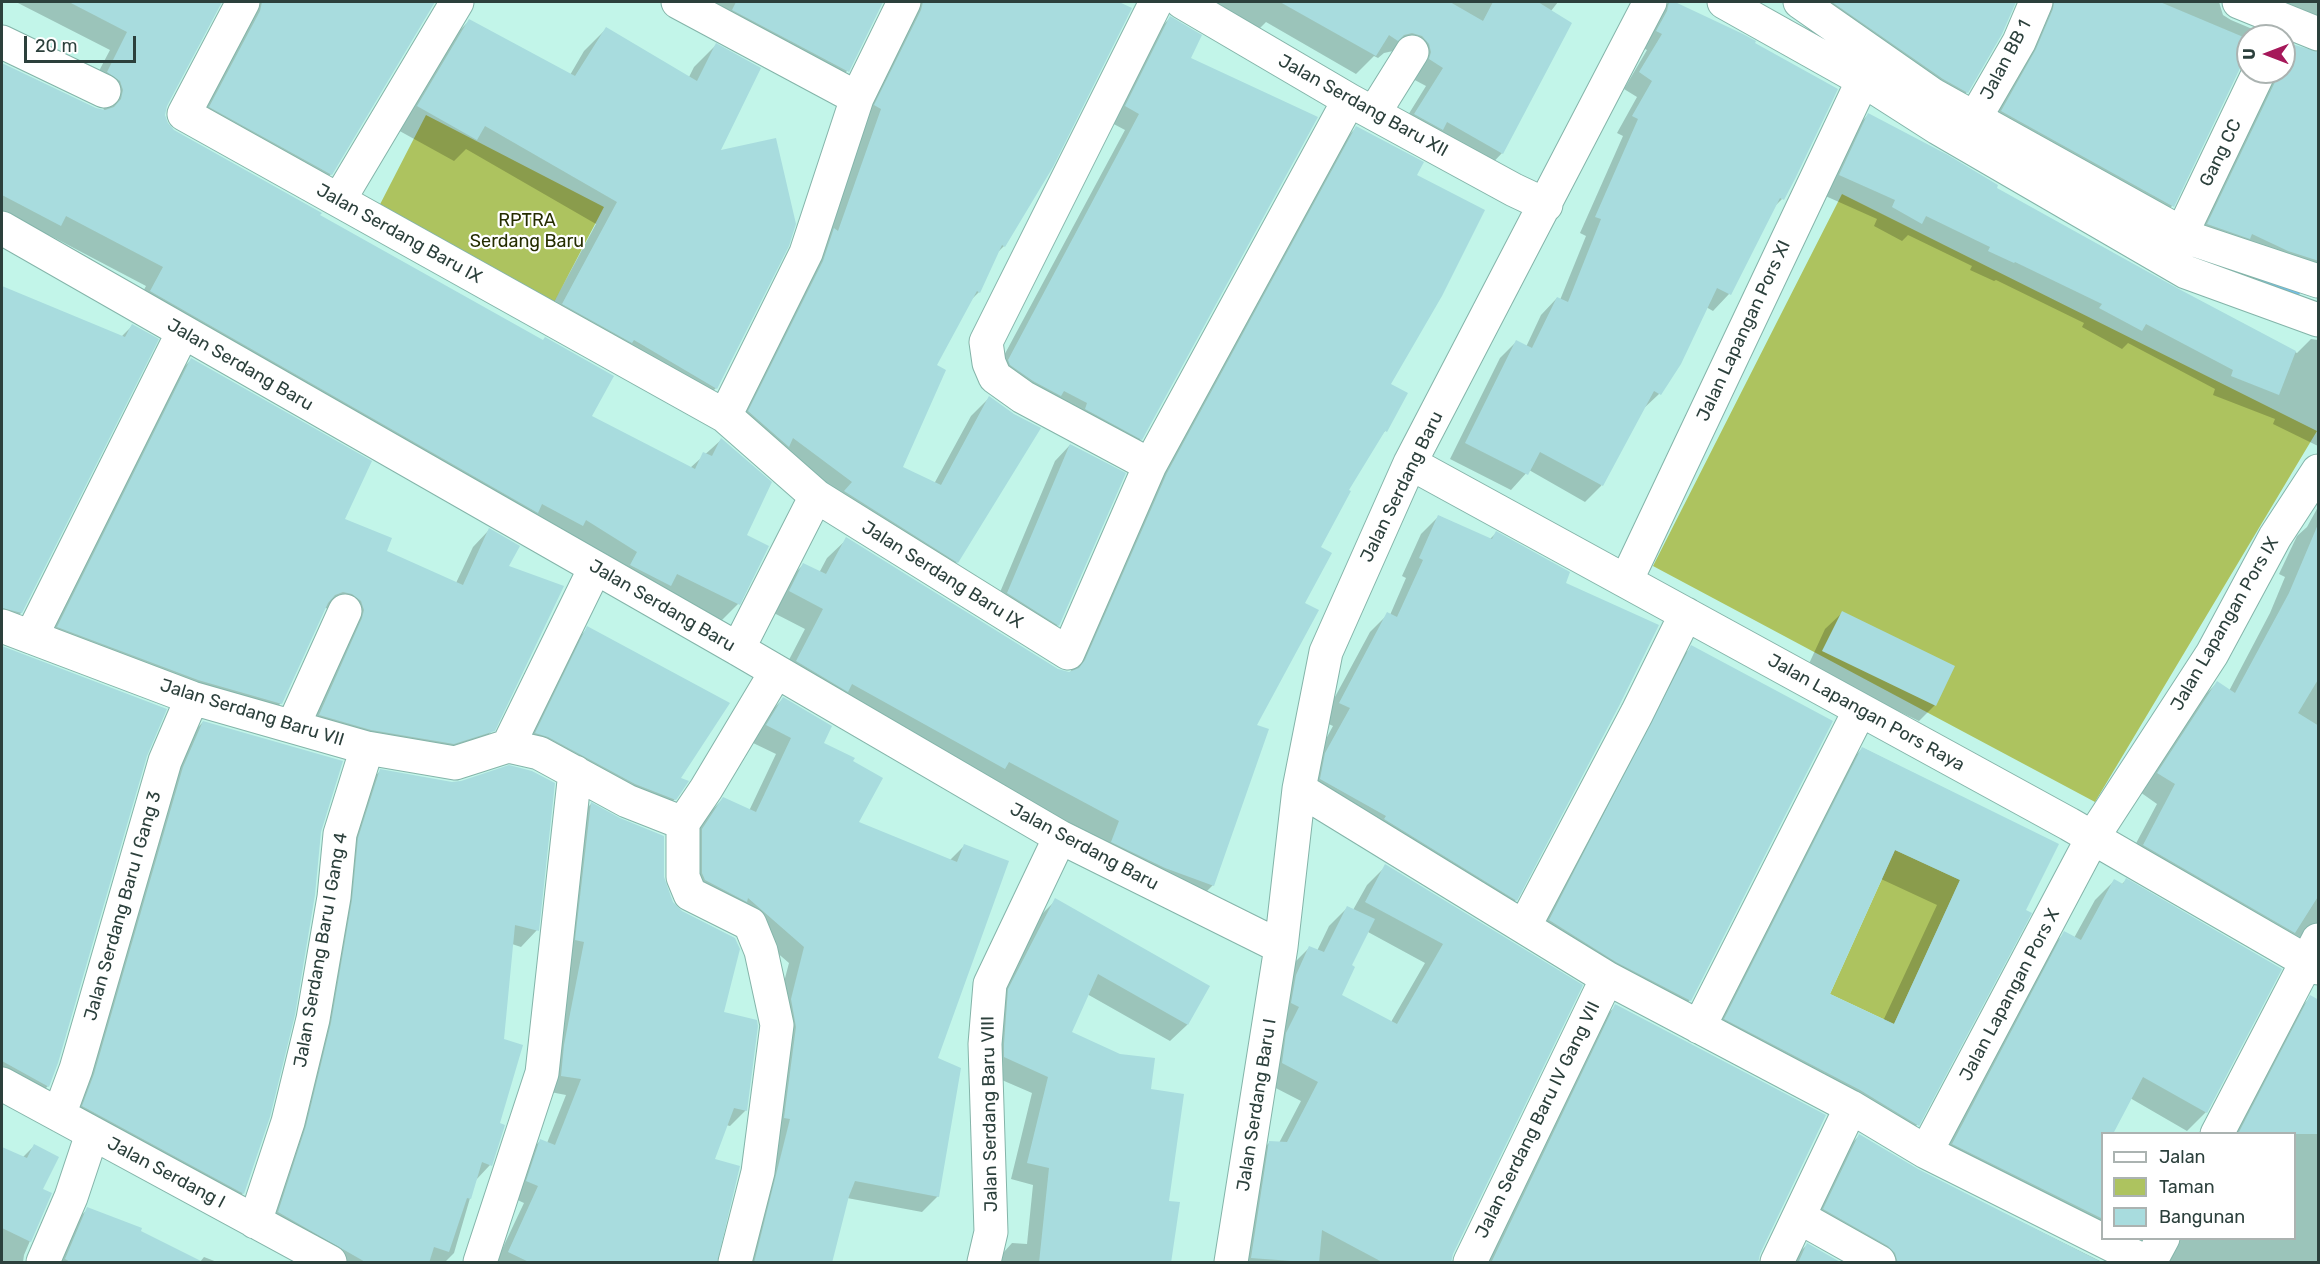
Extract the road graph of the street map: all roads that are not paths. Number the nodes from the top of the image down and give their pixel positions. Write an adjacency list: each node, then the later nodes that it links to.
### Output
1 (243, 2): 23 (street, Jalan Serdang Baru IX)
2 (457, 2): 23 (street)
3 (678, 2): 20 (street)
4 (904, 2): 20 (street)
5 (1156, 2): 32 (street)
6 (1182, 2): 21 (street, Jalan Serdang Baru XII)
7 (1650, 2): 24 (street, Jalan Serdang Baru)
8 (1724, 2): 17 (street)
9 (1800, 2): 12 (street)
10 (2036, 2): 22 (street, Jalan BB 1)
11 (2239, 2): 13 (street)
12 (1840, 14): 22 (street)
13 (2285, 19): 14 (street)
14 (2319, 34)
15 (2, 42): 19 (street)
16 (1412, 52): 21 (street)
17 (1863, 80): 28 (street); 36 (street, Jalan Lapangan Pors XI)
18 (2253, 84): 26 (street, Gang CC)
19 (104, 91)
20 (857, 98): 30 (street)
21 (1361, 106): 24 (street, Jalan Serdang Baru XII); 32 (street)
22 (1975, 118): 26 (street)
23 (339, 200): 30 (street, Jalan Serdang Baru IX)
24 (1546, 205): 31 (street, Jalan Serdang Baru)
25 (2, 228): 29 (street, Jalan Serdang Baru)
26 (2182, 234): 27 (street)
27 (2319, 281)
28 (2319, 320)
29 (183, 332): 35 (street, Jalan Serdang Baru); 39 (street)
30 (725, 416): 34 (street, Jalan Serdang Baru IX)
31 (1410, 463): 36 (street, Jalan Lapangan Pors Raya); 48 (street, Jalan Serdang Baru)
32 (1150, 465): 34 (street, Jalan Serdang Baru IX)
33 (2319, 471): 51 (street, Jalan Lapangan Pors IX)
34 (816, 496): 40 (street)
35 (595, 568): 40 (street, Jalan Serdang Baru); 45 (street)
36 (1626, 581): 38 (street, Jalan Lapangan Pors Raya)
37 (345, 611): 44 (street)
38 (1686, 614): 43 (street, Jalan Lapangan Pors Raya); 52 (street)
39 (16, 631): 42 (street, Jalan Serdang Baru VII)
40 (738, 650): 41 (street, Jalan Serdang Baru)
41 (776, 672): 49 (street); 50 (street, Jalan Serdang Baru)
42 (192, 698): 44 (street, Jalan Serdang Baru VII); 59 (street, Jalan Serdang Baru I Gang 3)
43 (1860, 710): 51 (street, Jalan Lapangan Pors Raya); 56 (street)
44 (293, 726): 46 (street, Jalan Serdang Baru VII)
45 (508, 746): 46 (street, Jalan Serdang Baru VII); 47 (street)
46 (367, 748): 64 (street, Jalan Serdang Baru I Gang 4)
47 (575, 772): 49 (street); 70 (street)
48 (1299, 789): 52 (street); 53 (street, Jalan Serdang Baru)
49 (683, 823): 71 (street)
50 (1060, 837): 53 (street, Jalan Serdang Baru); 72 (street, Jalan Serdang Baru VIII)
51 (2093, 837): 54 (street, Jalan Lapangan Pors Raya); 62 (street, Jalan Lapangan Pors X)
52 (1524, 927): 55 (street)
53 (1281, 947): 73 (street, Jalan Serdang Baru I)
54 (2315, 957): 60 (street)
55 (1607, 978): 56 (street); 74 (street, Jalan Serdang Baru IV Gang VII)
56 (1699, 1027): 58 (street)
57 (2, 1084): 59 (street, Jalan Serdang I)
58 (1851, 1107): 62 (street); 63 (street)
59 (59, 1115): 61 (street, Jalan Serdang I)
60 (2218, 1132)
61 (92, 1134): 64 (street, Jalan Serdang I); 69 (street)
62 (1926, 1152): 65 (street)
63 (1798, 1217): 75 (street); 76 (street)
64 (255, 1222): 68 (street, Jalan Serdang I)
65 (2101, 1240)
66 (2102, 1240): 77 (street)
67 (2162, 1240): 77 (street)
68 (322, 1260)
69 (43, 1263)
70 (480, 1263)
71 (735, 1263)
72 (984, 1263)
73 (1231, 1263)
74 (1470, 1263)
75 (1777, 1263)
76 (1879, 1263)
77 (2148, 1263)

